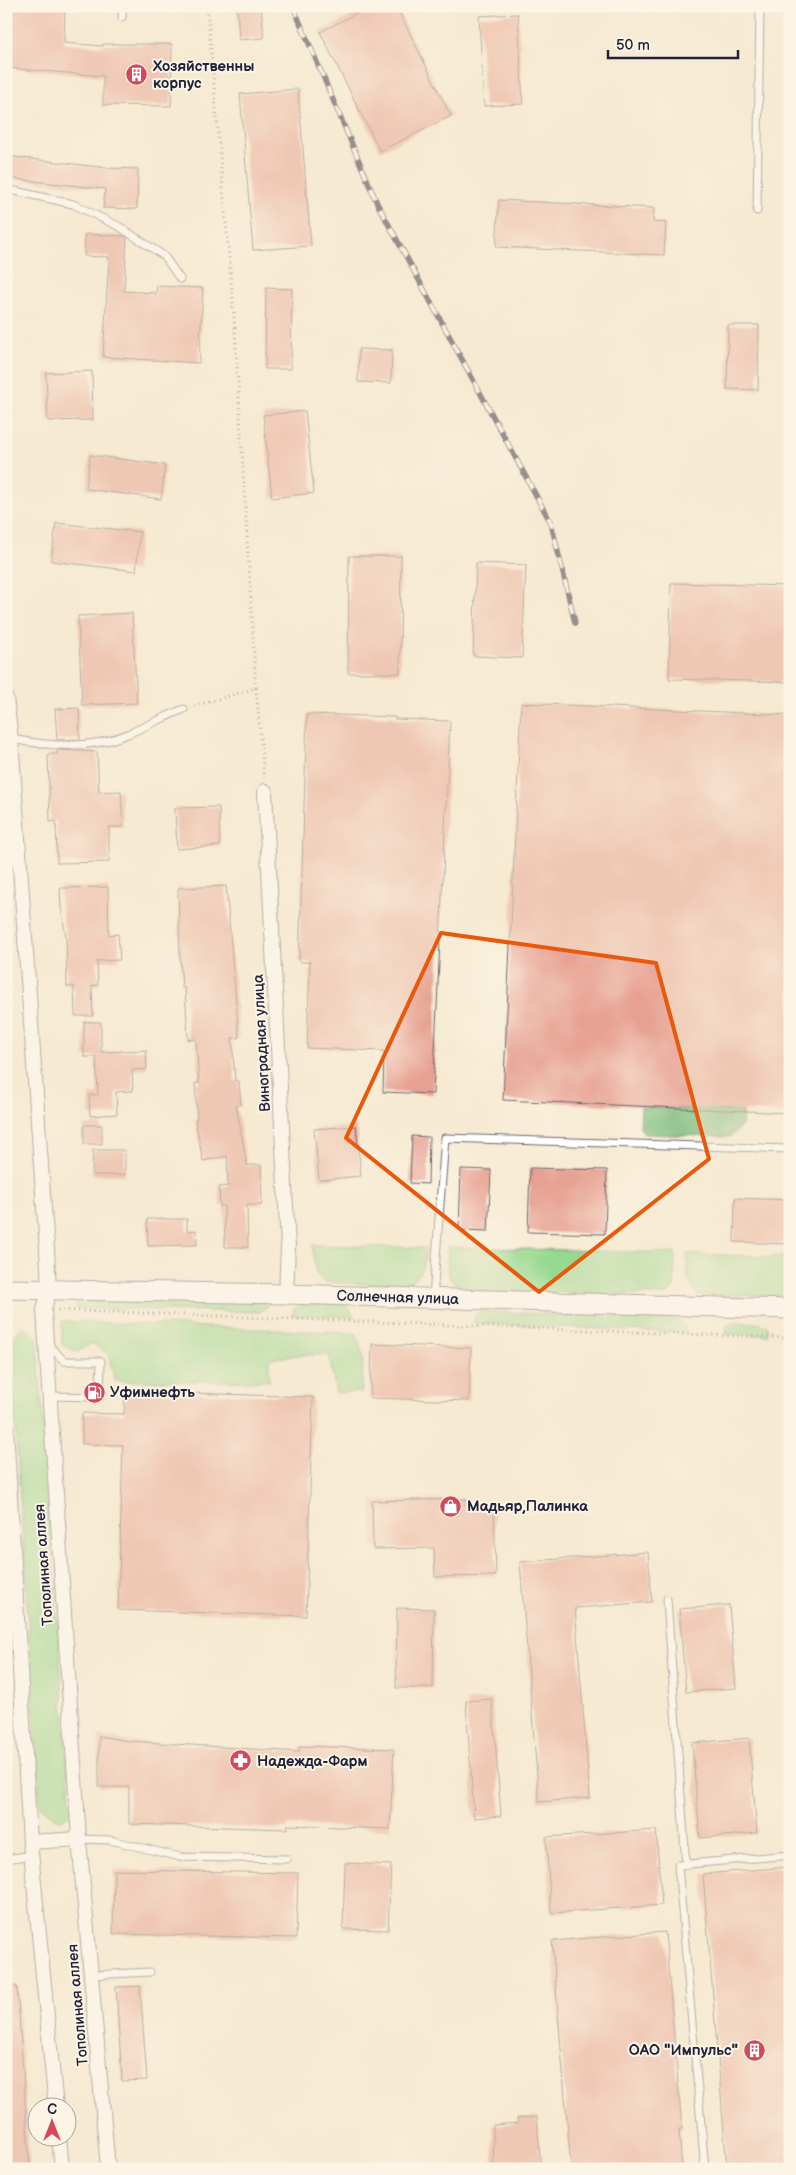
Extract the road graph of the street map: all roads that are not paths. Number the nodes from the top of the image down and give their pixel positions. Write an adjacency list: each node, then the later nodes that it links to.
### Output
1 (123, 6): 3 (lane)
2 (760, 6): 5 (lane)
3 (122, 17)
4 (6, 189): 6 (lane)
5 (757, 211)
6 (180, 279)
7 (6, 698): 9 (street, Тополиная аллея)
8 (184, 709): 9 (lane)
9 (9, 739): 13 (street, Тополиная аллея)
10 (265, 791): 14 (street, Виноградная улица)
11 (790, 1149): 15 (lane)
12 (6, 1288): 13 (main road, Солнечная улица)
13 (49, 1290): 14 (main road, Солнечная улица); 17 (street, Тополиная аллея)
14 (286, 1294): 15 (main road, Солнечная улица)
15 (432, 1298): 16 (main road, Солнечная улица)
16 (790, 1309)
17 (46, 1342): 18 (street, Тополиная аллея); 18 (lane)
18 (49, 1396): 21 (street, Тополиная аллея)
19 (6, 1427): 22 (street, Тополиная аллея)
20 (667, 1599): 26 (lane)
21 (79, 1839): 22 (street); 25 (lane); 28 (street, Тополиная аллея)
22 (31, 1849): 24 (lane); 29 (street, Тополиная аллея)
23 (790, 1855): 26 (lane)
24 (6, 1859)
25 (287, 1859)
26 (686, 1865): 33 (lane)
27 (150, 1972): 28 (lane)
28 (92, 1975): 32 (street, Тополиная аллея)
29 (55, 2098)
30 (60, 2148): 31 (street)
31 (62, 2169)
32 (108, 2169)
33 (705, 2169)

